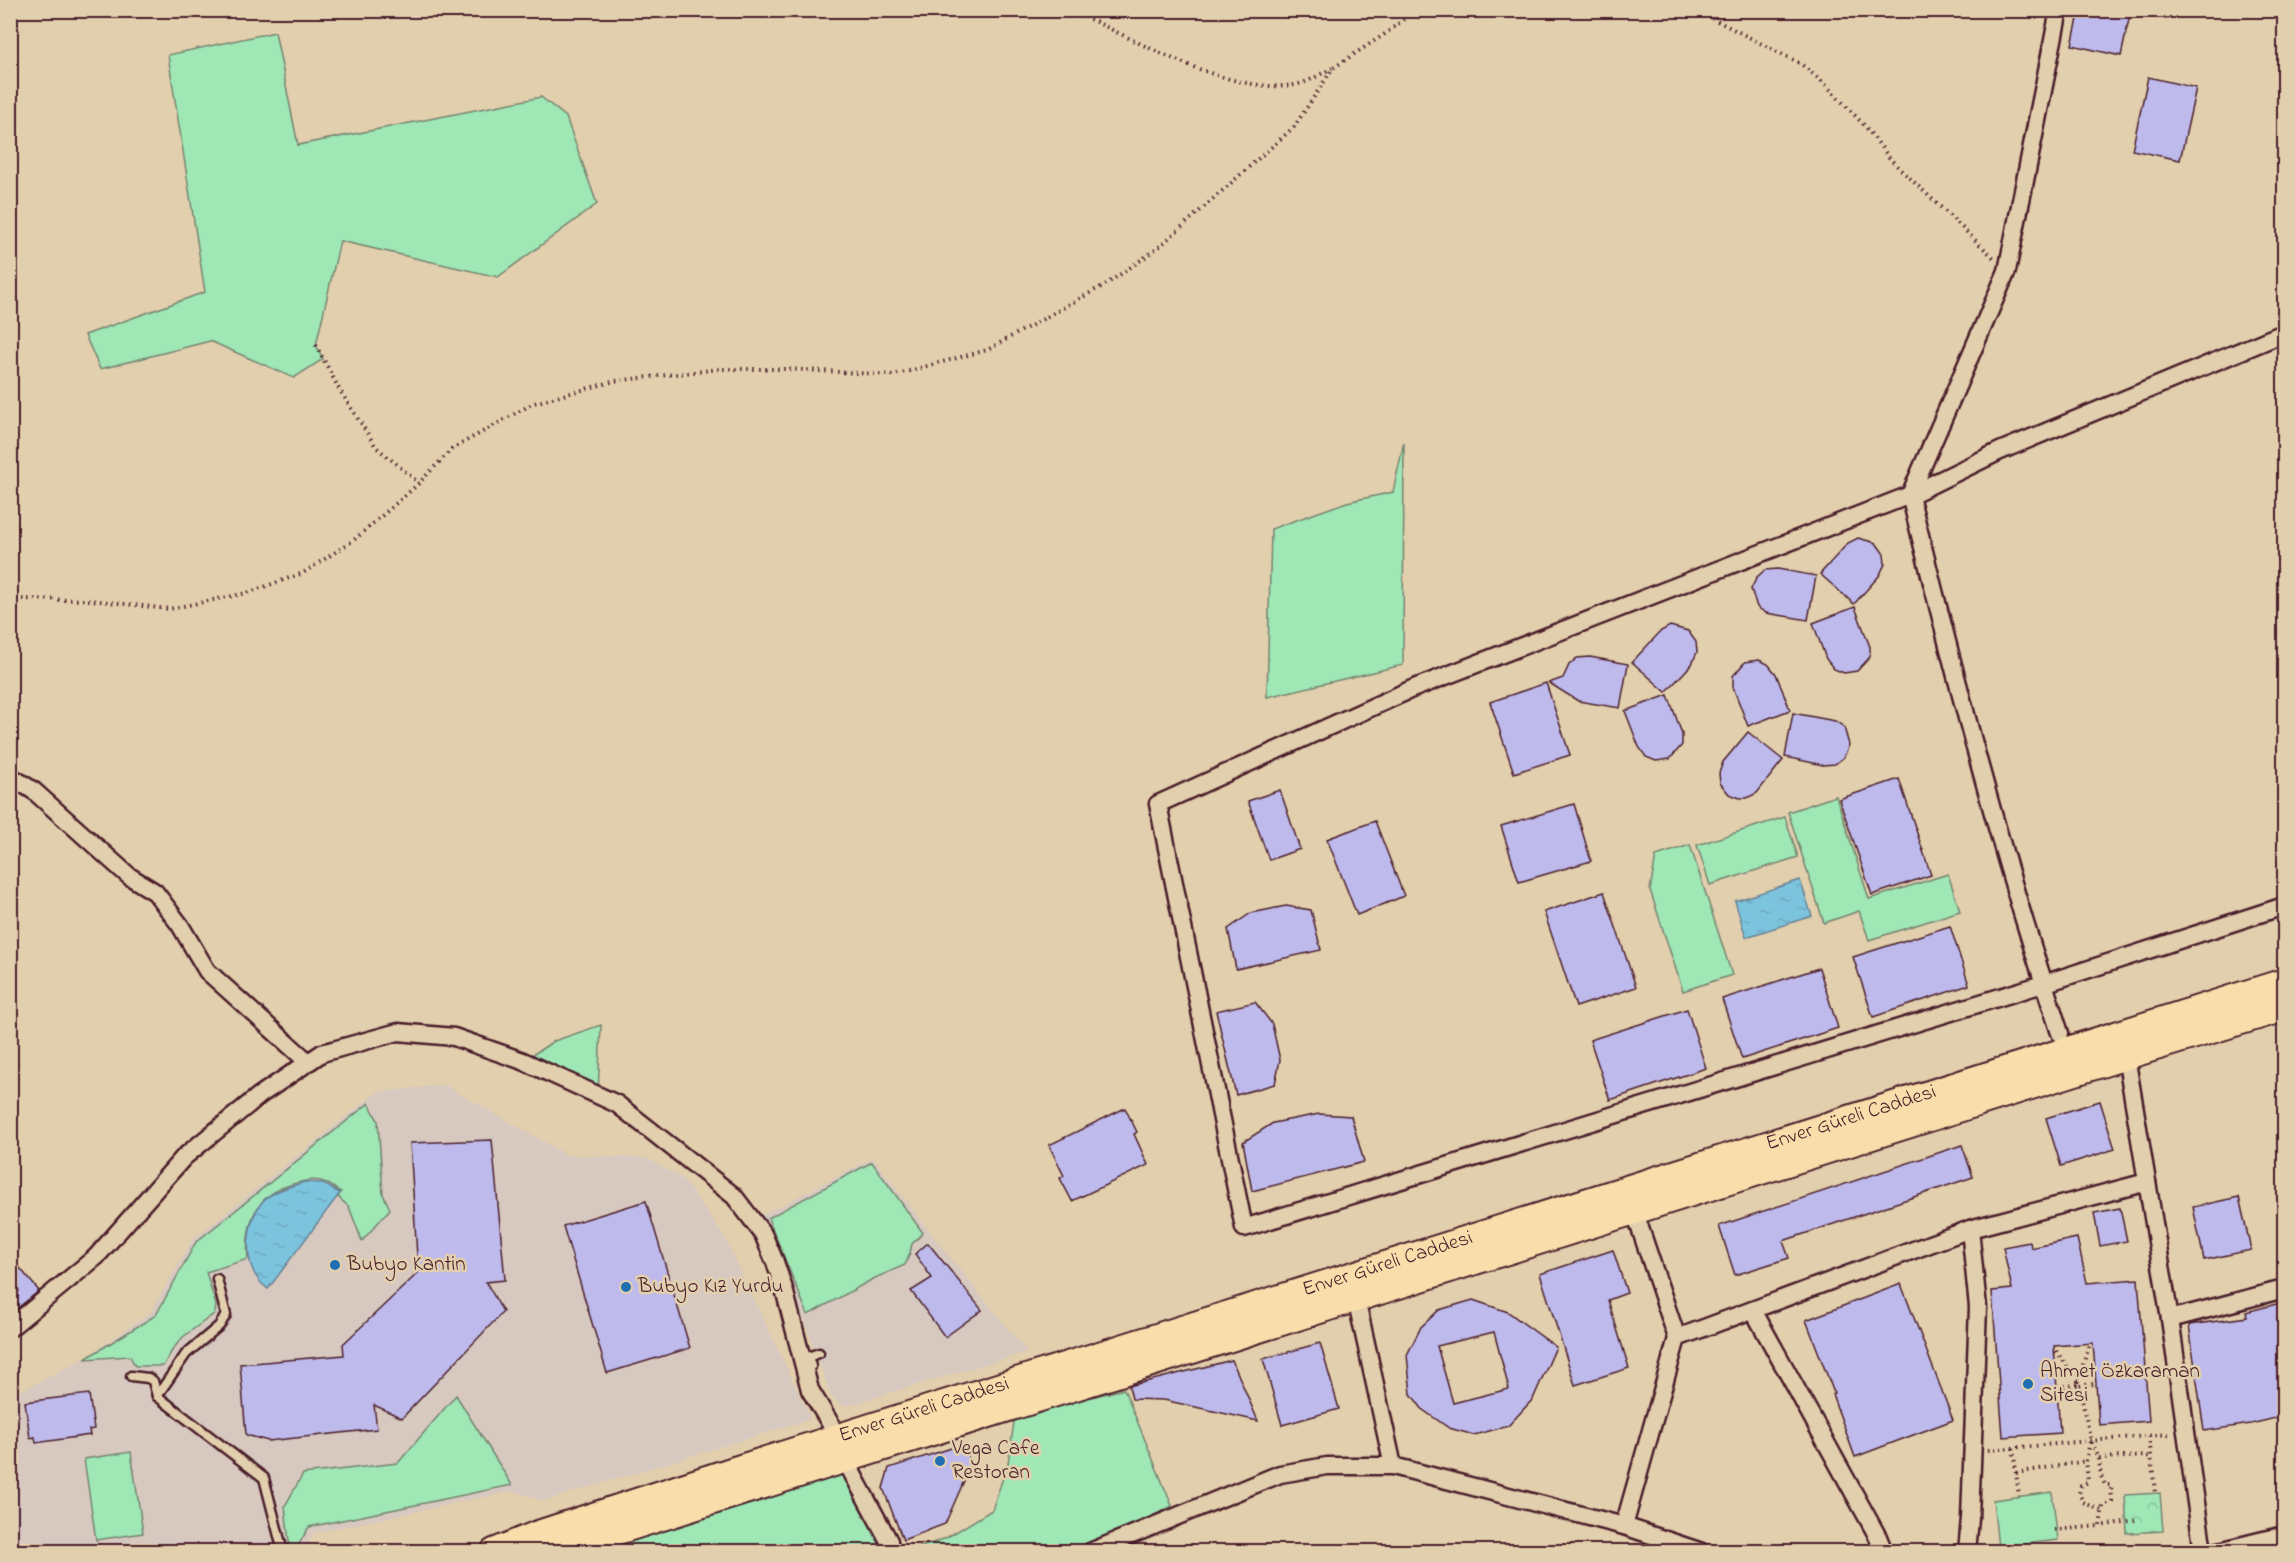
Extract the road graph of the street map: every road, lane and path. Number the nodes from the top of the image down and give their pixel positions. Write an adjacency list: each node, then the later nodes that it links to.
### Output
1 (1075, 10): 5 (path)
2 (1416, 10): 5 (path)
3 (1696, 10): 6 (path)
4 (2059, 10): 6 (street)
5 (1333, 68): 9 (path)
6 (2007, 271): 10 (street)
7 (2284, 333): 10 (street)
8 (316, 345): 9 (path)
9 (419, 483): 11 (path)
10 (1910, 495): 15 (street); 15 (street)
11 (10, 599)
12 (10, 776): 19 (street)
13 (2284, 906): 15 (street)
14 (2284, 982): 40 (main road, Enver Güreli Caddesi)
15 (2043, 984): 17 (street)
16 (2284, 1008): 18 (main road, Enver Güreli Caddesi)
17 (2060, 1033)
18 (2126, 1056): 20 (street); 25 (main road, Enver Güreli Caddesi)
19 (308, 1062): 28 (street); 40 (street)
20 (2147, 1182): 22 (street); 27 (street)
21 (1638, 1222): 29 (street)
22 (1970, 1229): 26 (street); 43 (street)
23 (218, 1279): 37 (lane)
24 (2284, 1289): 27 (street)
25 (1356, 1298): 40 (main road, Enver Güreli Caddesi); 47 (street)
26 (1753, 1310): 29 (street); 63 (street)
27 (2170, 1319): 38 (street)
28 (10, 1328)
29 (1677, 1338): 53 (street)
30 (2090, 1343): 34 (path)
31 (2056, 1352): 34 (path)
32 (819, 1353): 40 (lane)
33 (131, 1376): 37 (lane)
34 (2079, 1384): 35 (path); 36 (path); 41 (path)
35 (2093, 1384)
36 (2064, 1386)
37 (157, 1396): 57 (lane)
38 (2186, 1432): 39 (path); 65 (street)
39 (2149, 1436): 41 (path); 44 (path)
40 (837, 1440): 58 (main road, Enver Güreli Caddesi); 59 (main road, Enver Güreli Caddesi); 60 (street)
41 (2091, 1441): 42 (path); 45 (path); 46 (path)
42 (2013, 1448): 43 (path); 48 (path)
43 (1973, 1451): 64 (street)
44 (2152, 1456): 45 (path); 49 (path)
45 (2099, 1458): 51 (path)
46 (2086, 1461): 48 (path); 51 (path)
47 (1393, 1466): 53 (street); 61 (street)
48 (2016, 1473): 50 (path)
49 (2155, 1493)
50 (2019, 1497)
51 (2102, 1511): 54 (path)
52 (2135, 1520): 54 (path)
53 (1624, 1526): 62 (street)
54 (2100, 1526): 55 (path)
55 (2054, 1530)
56 (2284, 1535): 66 (street)
57 (283, 1551)
58 (494, 1551)
59 (551, 1551)
60 (890, 1551)
61 (1090, 1551)
62 (1702, 1551)
63 (1884, 1551)
64 (1967, 1551)
65 (2203, 1551)
66 (2215, 1551)

